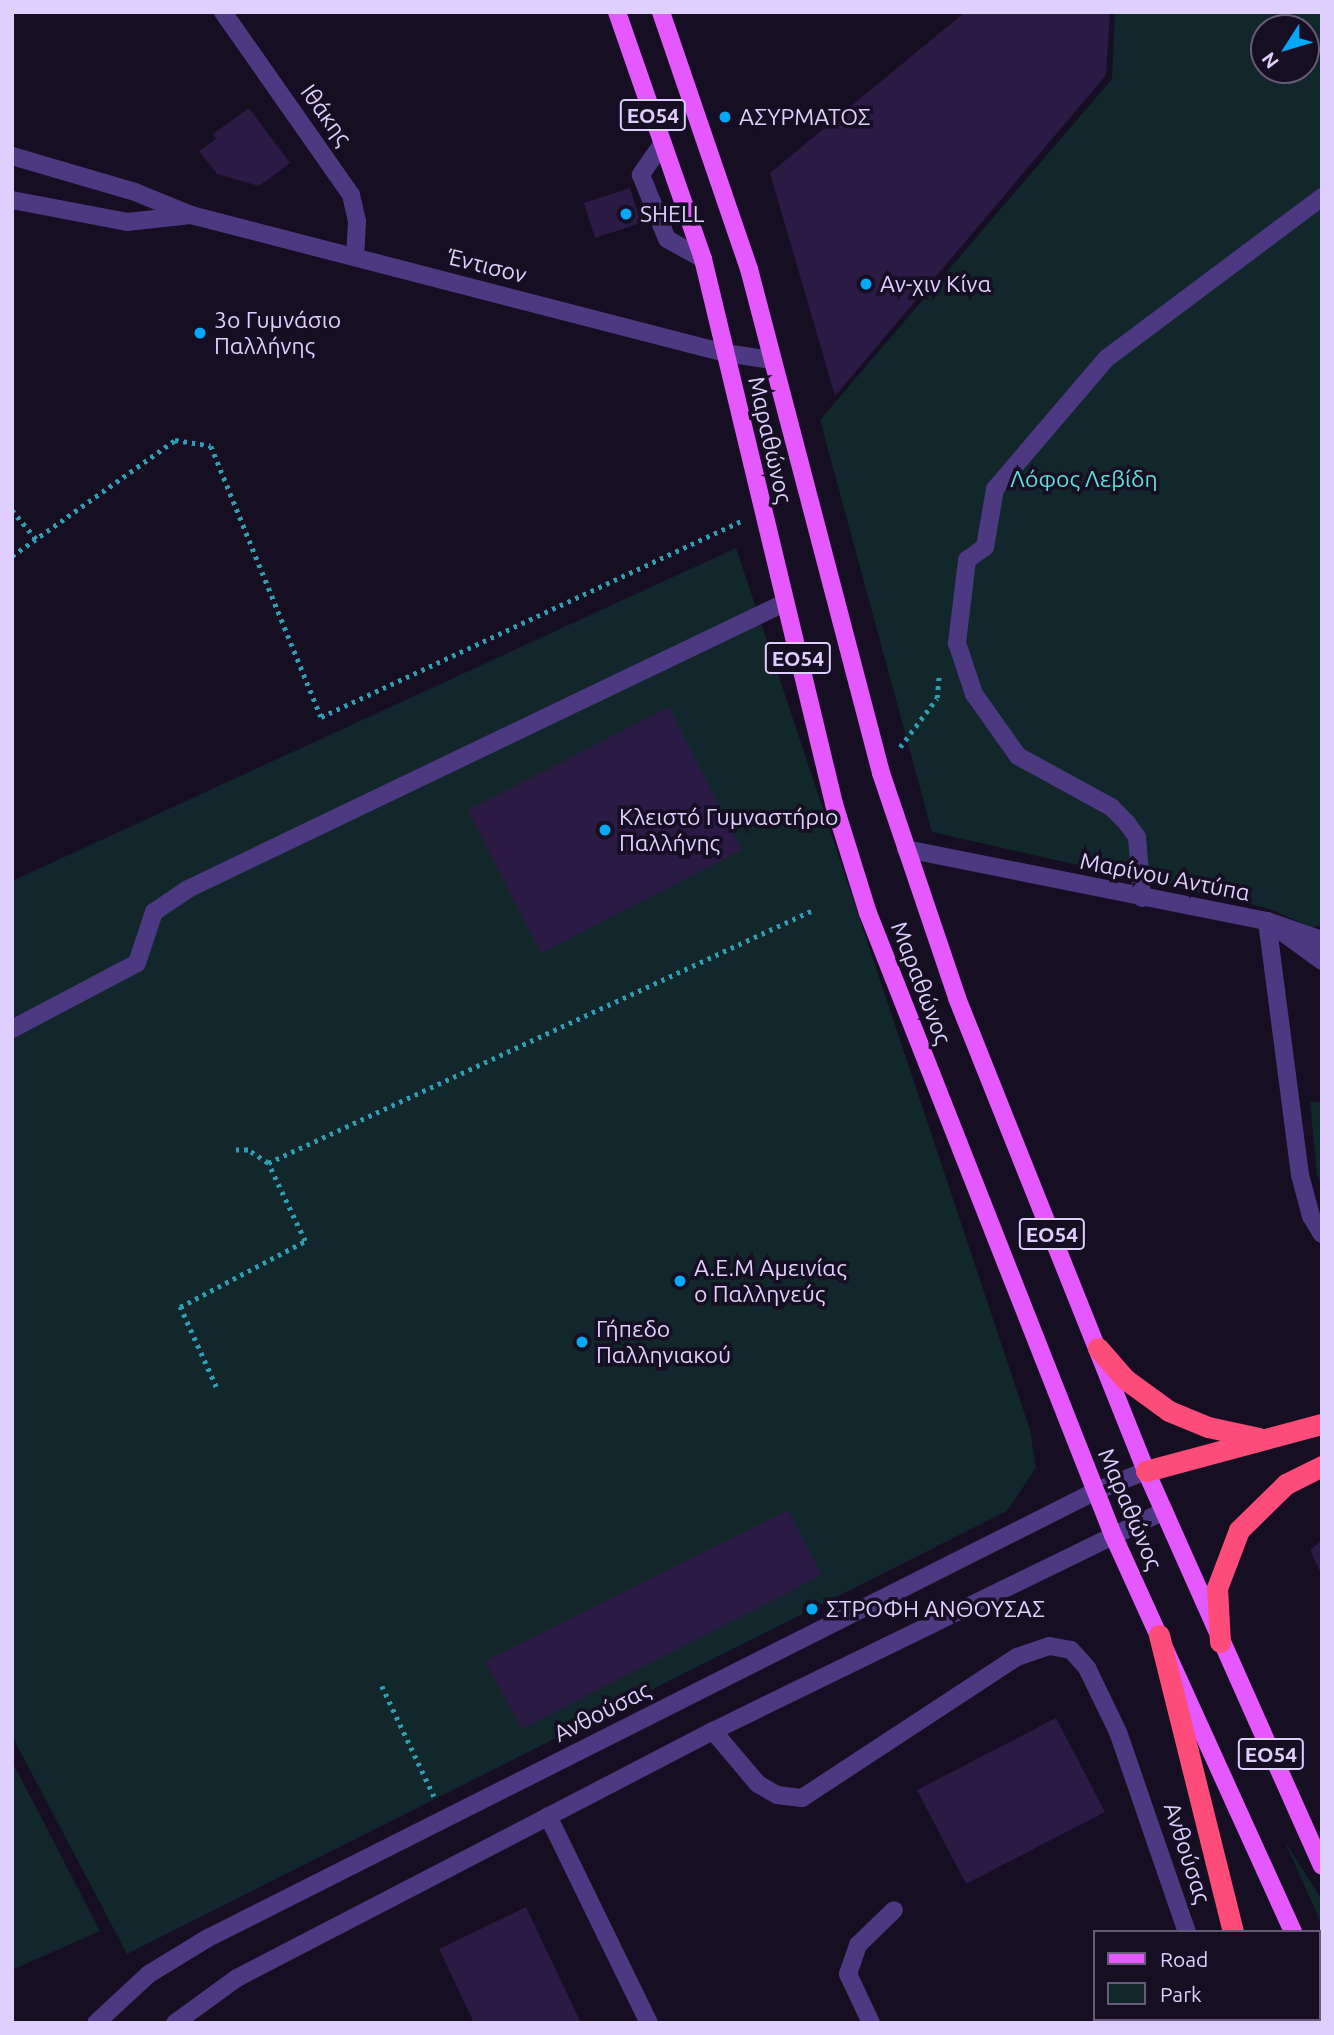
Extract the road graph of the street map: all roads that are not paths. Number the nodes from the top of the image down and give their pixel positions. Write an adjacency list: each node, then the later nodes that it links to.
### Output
1 (223, 12): 9 (street, Ιθάκης)
2 (617, 12): 4 (main road, Μαραθώνος / ΕΟ54)
3 (662, 12): 12 (main road, Μαραθώνος / ΕΟ54)
4 (663, 143): 10 (main road, Μαραθώνος / ΕΟ54); 10 (street)
5 (12, 156): 8 (street, Έντισον)
6 (1322, 197): 15 (street)
7 (12, 200): 8 (street, Έντισον)
8 (191, 215): 9 (street, Έντισον)
9 (355, 257): 11 (street, Έντισον)
10 (703, 259): 11 (main road, Μαραθώνος / ΕΟ54)
11 (724, 353): 12 (street, Έντισον); 13 (main road, Μαραθώνος / ΕΟ54)
12 (772, 360): 14 (main road, Μαραθώνος / ΕΟ54)
13 (784, 603): 19 (street); 26 (main road, Μαραθώνος / ΕΟ54)
14 (906, 849): 15 (street, Μαρίνου Αντύπα); 21 (main road, Μαραθώνος / ΕΟ54)
15 (1142, 898): 16 (street, Μαρίνου Αντύπα)
16 (1267, 921): 17 (street); 18 (street); 20 (street, Μαρίνου Αντύπα)
17 (1322, 940)
18 (1322, 961)
19 (12, 1029)
20 (1322, 1234)
21 (1098, 1348): 23 (highway); 25 (main road, Μαραθώνος / ΕΟ54)
22 (1322, 1424): 23 (highway)
23 (1259, 1438): 25 (highway)
24 (1322, 1466): 30 (highway)
25 (1146, 1471): 26 (street, Ανθούσας); 27 (main road, Μαραθώνος / ΕΟ54)
26 (1096, 1491): 28 (main road, Μαραθώνος / ΕΟ54); 38 (street, Ανθούσας)
27 (1164, 1511): 28 (street); 30 (main road, Μαραθώνος / ΕΟ54)
28 (1113, 1535): 29 (main road, Μαραθώνος / ΕΟ54); 31 (street)
29 (1159, 1635): 36 (highway); 37 (main road, Μαραθώνος / ΕΟ54)
30 (1220, 1642): 33 (main road, Μαραθώνος / ΕΟ54)
31 (713, 1731): 32 (street); 35 (street, Ανθούσας)
32 (548, 1816): 39 (street); 40 (street)
33 (1322, 1866)
34 (894, 1910): 41 (street)
35 (1186, 1930)
36 (1233, 1930)
37 (1292, 1930)
38 (96, 2023)
39 (175, 2023)
40 (649, 2023)
41 (872, 2023)

